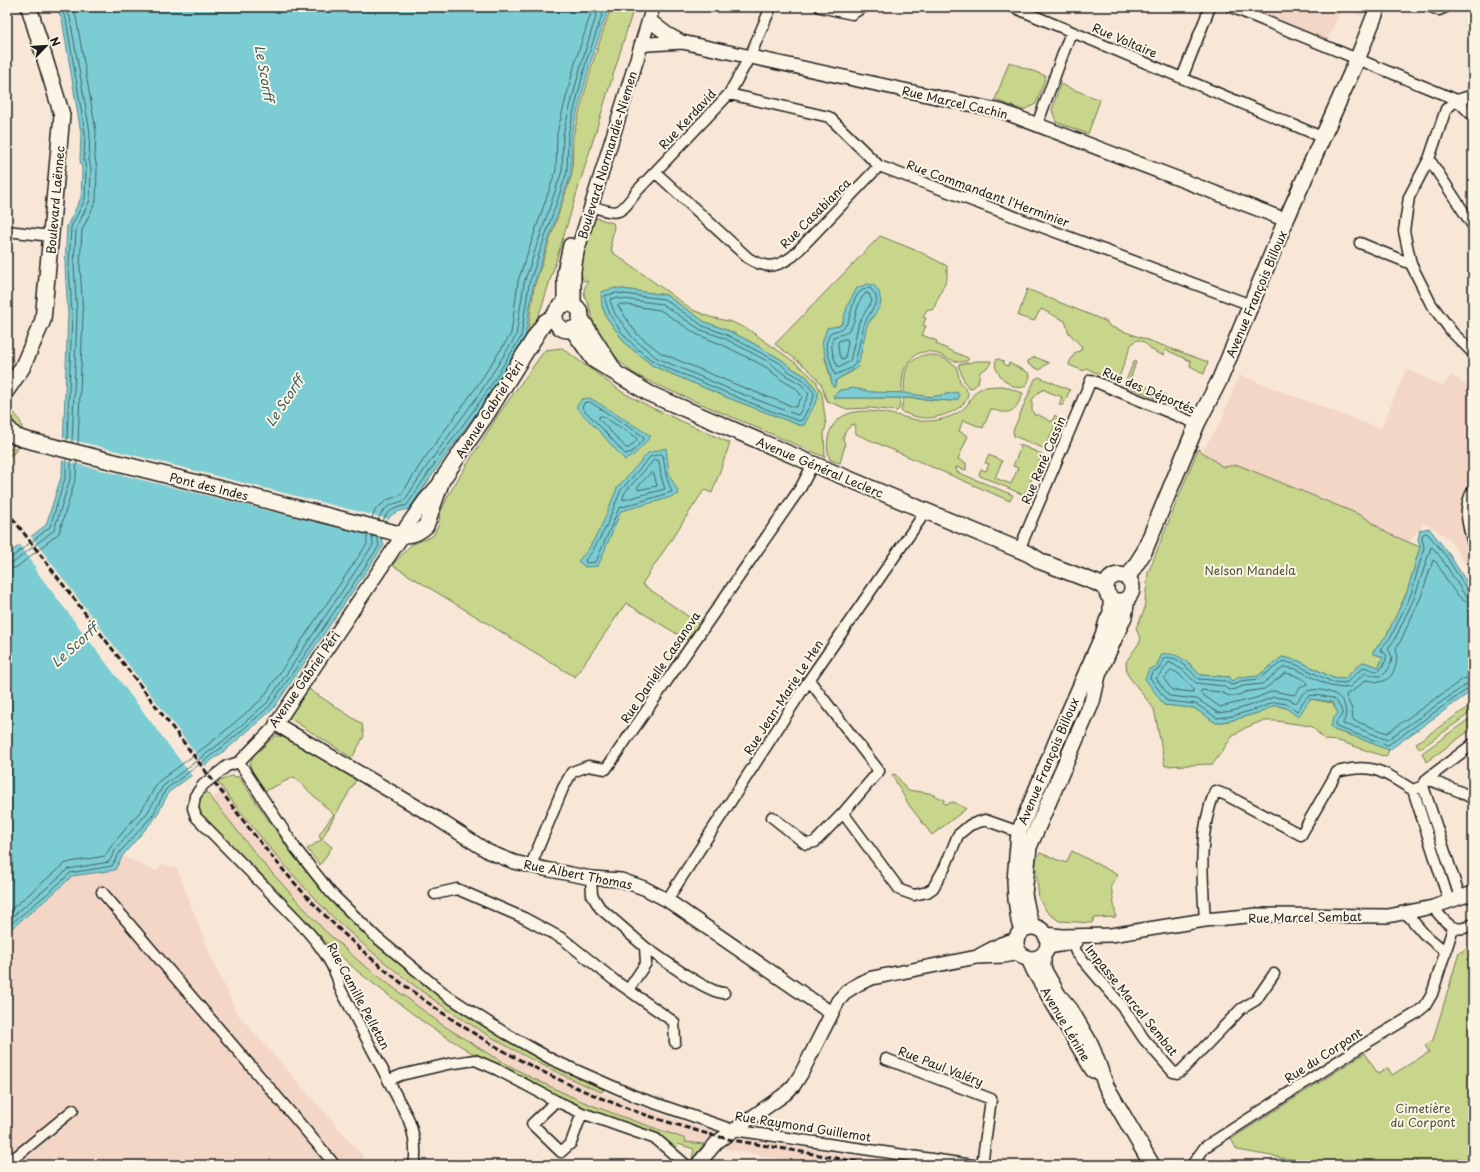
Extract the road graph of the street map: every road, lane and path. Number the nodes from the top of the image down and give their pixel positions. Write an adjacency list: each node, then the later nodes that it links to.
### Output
1 (29, 7): 33 (main road, Boulevard Laënnec)
2 (644, 7): 37 (street, Boulevard Normandie-Niemen)
3 (653, 7): 13 (street, Boulevard Normandie-Niemen)
4 (771, 7): 17 (street, Rue Kerdavid)
5 (820, 7): 6 (street)
6 (863, 7)
7 (1013, 7): 14 (street, Rue Voltaire)
8 (1210, 7): 19 (street)
9 (1231, 7): 18 (street)
10 (1378, 7): 18 (main road, Avenue François Billoux)
11 (1431, 7): 12 (street)
12 (1446, 7)
13 (649, 20): 15 (street, Rue Marcel Cachin); 16 (street, Boulevard Normandie-Niemen)
14 (1071, 32): 19 (street, Rue Voltaire); 24 (street)
15 (682, 42): 16 (street, Rue Marcel Cachin); 17 (street, Rue Marcel Cachin)
16 (641, 45): 29 (street, Boulevard Normandie-Niemen)
17 (750, 56): 20 (street, Rue Kerdavid); 24 (street, Rue Marcel Cachin)
18 (1357, 60): 22 (street); 25 (main road, Avenue François Billoux)
19 (1182, 78): 25 (street, Rue Voltaire)
20 (729, 94): 27 (street, Rue Commandant l'Herminier); 28 (street, Rue Kerdavid)
21 (1473, 95): 22 (street)
22 (1457, 100): 23 (street); 26 (street)
23 (1473, 116)
24 (1037, 124): 30 (street, Rue Marcel Cachin)
25 (1322, 137): 30 (main road, Avenue François Billoux)
26 (1429, 159): 31 (street); 35 (street)
27 (879, 166): 28 (street, Rue Casabianca); 36 (street, Rue Commandant l'Herminier)
28 (655, 172): 29 (street, Rue Kerdavid)
29 (591, 206): 37 (street, Boulevard Normandie-Niemen)
30 (1286, 220): 36 (main road, Avenue François Billoux)
31 (1473, 226)
32 (7, 231): 33 (street)
33 (51, 236): 40 (main road, Boulevard Laënnec)
34 (1360, 243): 35 (street)
35 (1411, 264): 38 (street)
36 (1251, 304): 41 (main road, Avenue François Billoux)
37 (567, 316): 43 (main road, Avenue Général Leclerc); 46 (main road, Avenue Gabriel Péri)
38 (1473, 353)
39 (1091, 380): 41 (street, Rue des Déportés); 48 (street, Rue René Cassin)
40 (7, 389)
41 (1197, 424): 49 (main road, Avenue François Billoux)
42 (16, 434): 46 (main road, Pont des Indes)
43 (813, 464): 45 (main road, Avenue Général Leclerc); 64 (street, Rue Danielle Casanova)
44 (1472, 492): 47 (street)
45 (926, 511): 48 (main road, Avenue Général Leclerc); 52 (street, Rue Jean-Marie Le Hen)
46 (403, 535): 53 (street, Avenue Gabriel Péri)
47 (1473, 544)
48 (1024, 552): 50 (main road, Avenue Général Leclerc)
49 (1128, 577): 50 (main road); 51 (main road, Avenue François Billoux)
50 (1108, 589): 51 (main road); 62 (main road, Avenue François Billoux)
51 (1127, 599): 63 (main road, Avenue François Billoux)
52 (809, 680): 60 (street); 70 (street, Rue Jean-Marie Le Hen)
53 (276, 724): 55 (street, Avenue Gabriel Péri); 64 (street, Rue Albert Thomas)
54 (1473, 744): 56 (street)
55 (239, 762): 59 (street, Avenue Gabriel Péri); 93 (street, Rue Raymond Guillemot)
56 (1425, 783): 57 (street); 58 (street); 69 (street)
57 (1413, 790): 69 (street); 73 (street)
58 (1473, 799)
59 (193, 808): 88 (street, Rue Camille Pelletan)
60 (843, 813): 61 (street); 62 (street)
61 (772, 817)
62 (1019, 832): 63 (main road); 77 (main road, Avenue François Billoux)
63 (1029, 847): 77 (main road, Avenue François Billoux)
64 (531, 865): 65 (street, Rue Albert Thomas)
65 (591, 878): 70 (street, Rue Albert Thomas); 79 (street)
66 (102, 892): 95 (street)
67 (1473, 893): 69 (street, Rue Marcel Sembat)
68 (435, 894): 82 (street)
69 (1455, 899): 71 (street, Rue Marcel Sembat)
70 (667, 900): 84 (street, Rue Albert Thomas)
71 (1433, 908): 72 (street, Rue Marcel Sembat); 75 (street)
72 (1406, 913): 73 (street, Rue Marcel Sembat); 80 (street)
73 (1205, 920): 76 (street, Rue Marcel Sembat)
74 (1473, 924): 75 (street)
75 (1453, 928): 80 (street, Rue du Corpont)
76 (1110, 935): 77 (street, Rue Marcel Sembat); 78 (street, Rue Marcel Sembat)
77 (1032, 943): 78 (street, Rue Marcel Sembat); 84 (street, Rue Marcel Sembat); 86 (main road, Avenue Lénine); 89 (main road, Avenue Lénine)
78 (1072, 943): 81 (street, Impasse Marcel Sembat)
79 (645, 947): 82 (street); 83 (street)
80 (1446, 952): 103 (street, Rue du Corpont)
81 (1274, 974)
82 (628, 990): 85 (street)
83 (724, 993)
84 (831, 1013): 93 (street, Rue Marcel Sembat)
85 (675, 1042)
86 (1091, 1045): 89 (main road, Avenue Lénine); 102 (main road)
87 (886, 1059): 100 (street, Rue Paul Valéry)
88 (389, 1080): 90 (street); 96 (street, Rue Camille Pelletan)
89 (1106, 1086): 101 (main road, Avenue Lénine)
90 (556, 1102): 92 (street); 92 (street)
91 (73, 1110): 94 (street)
92 (582, 1113): 97 (street)
93 (733, 1130): 98 (street, Rue Marcel Sembat); 99 (street, Rue Raymond Guillemot)
94 (7, 1164)
95 (333, 1165)
96 (414, 1165)
97 (686, 1165)
98 (696, 1165)
99 (973, 1165)
100 (982, 1165)
101 (1152, 1165)
102 (1162, 1165)
103 (1192, 1165)

